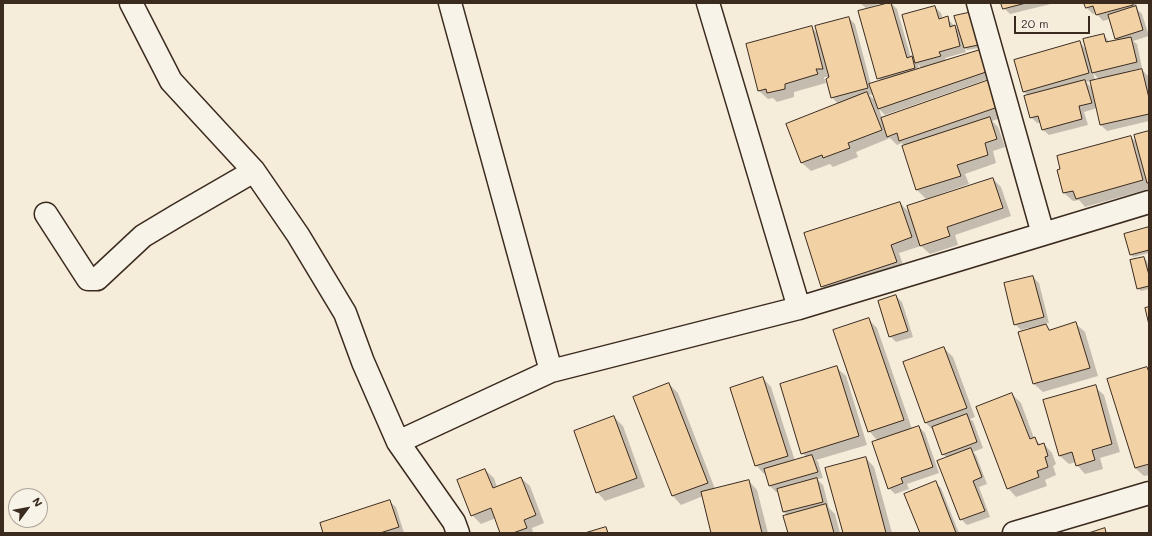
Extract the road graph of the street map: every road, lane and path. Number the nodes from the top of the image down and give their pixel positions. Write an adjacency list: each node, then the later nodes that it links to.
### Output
1 (131, 3): 5 (street)
2 (450, 3): 10 (street)
3 (708, 3): 9 (street)
4 (978, 3): 8 (street)
5 (254, 171): 7 (street); 11 (street)
6 (1149, 202): 8 (street)
7 (46, 214)
8 (1043, 234): 9 (street)
9 (799, 308): 10 (street)
10 (551, 371): 11 (street)
11 (398, 442): 13 (street)
12 (1149, 493): 14 (street)
13 (458, 533)
14 (1014, 533)

